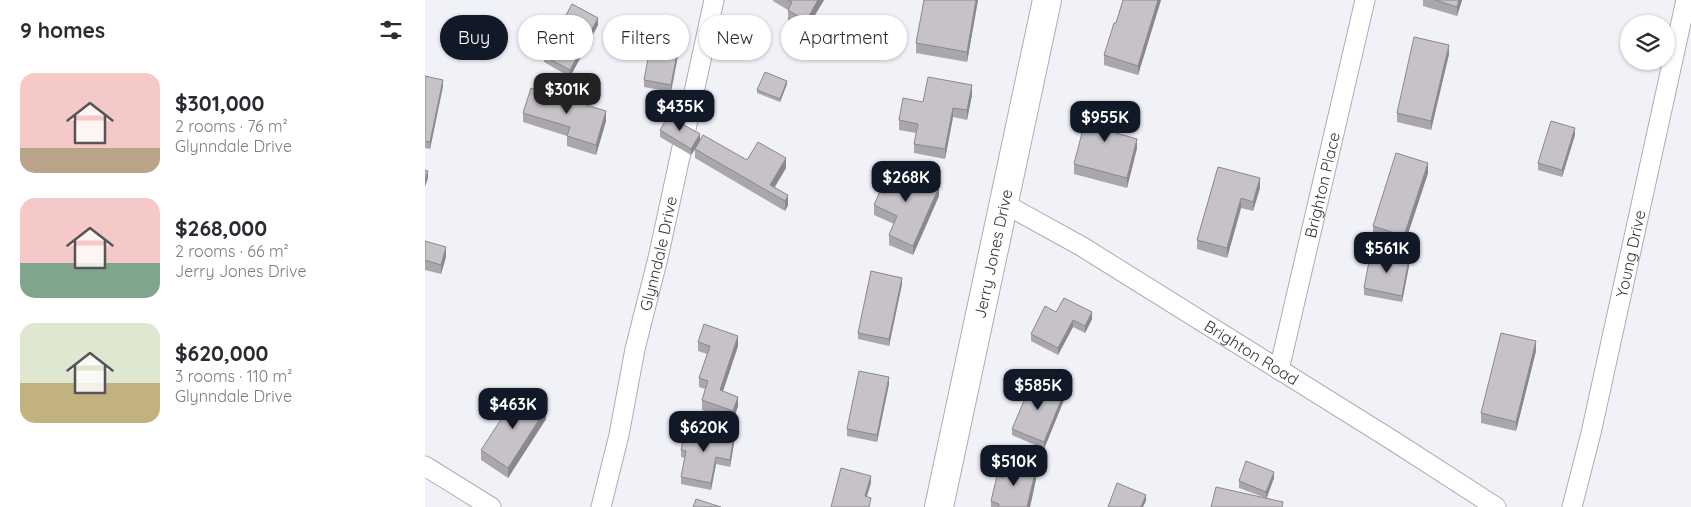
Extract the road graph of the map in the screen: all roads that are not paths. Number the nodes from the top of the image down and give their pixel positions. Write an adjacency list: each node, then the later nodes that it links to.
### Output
1 (714, 0): 10 (street, Glynndale Drive)
2 (1047, 0): 6 (main road, Jerry Jones Drive)
3 (1365, 0): 7 (street, Brighton Place)
4 (1686, 0): 5 (street, Young Drive)
5 (1683, 58): 13 (street, Young Drive)
6 (1003, 203): 7 (street, Brighton Road); 11 (main road, Jerry Jones Drive)
7 (1279, 370): 12 (street, Brighton Road)
8 (425, 466): 9 (street)
9 (491, 507)
10 (601, 507)
11 (939, 507)
12 (1496, 507)
13 (1572, 507)

